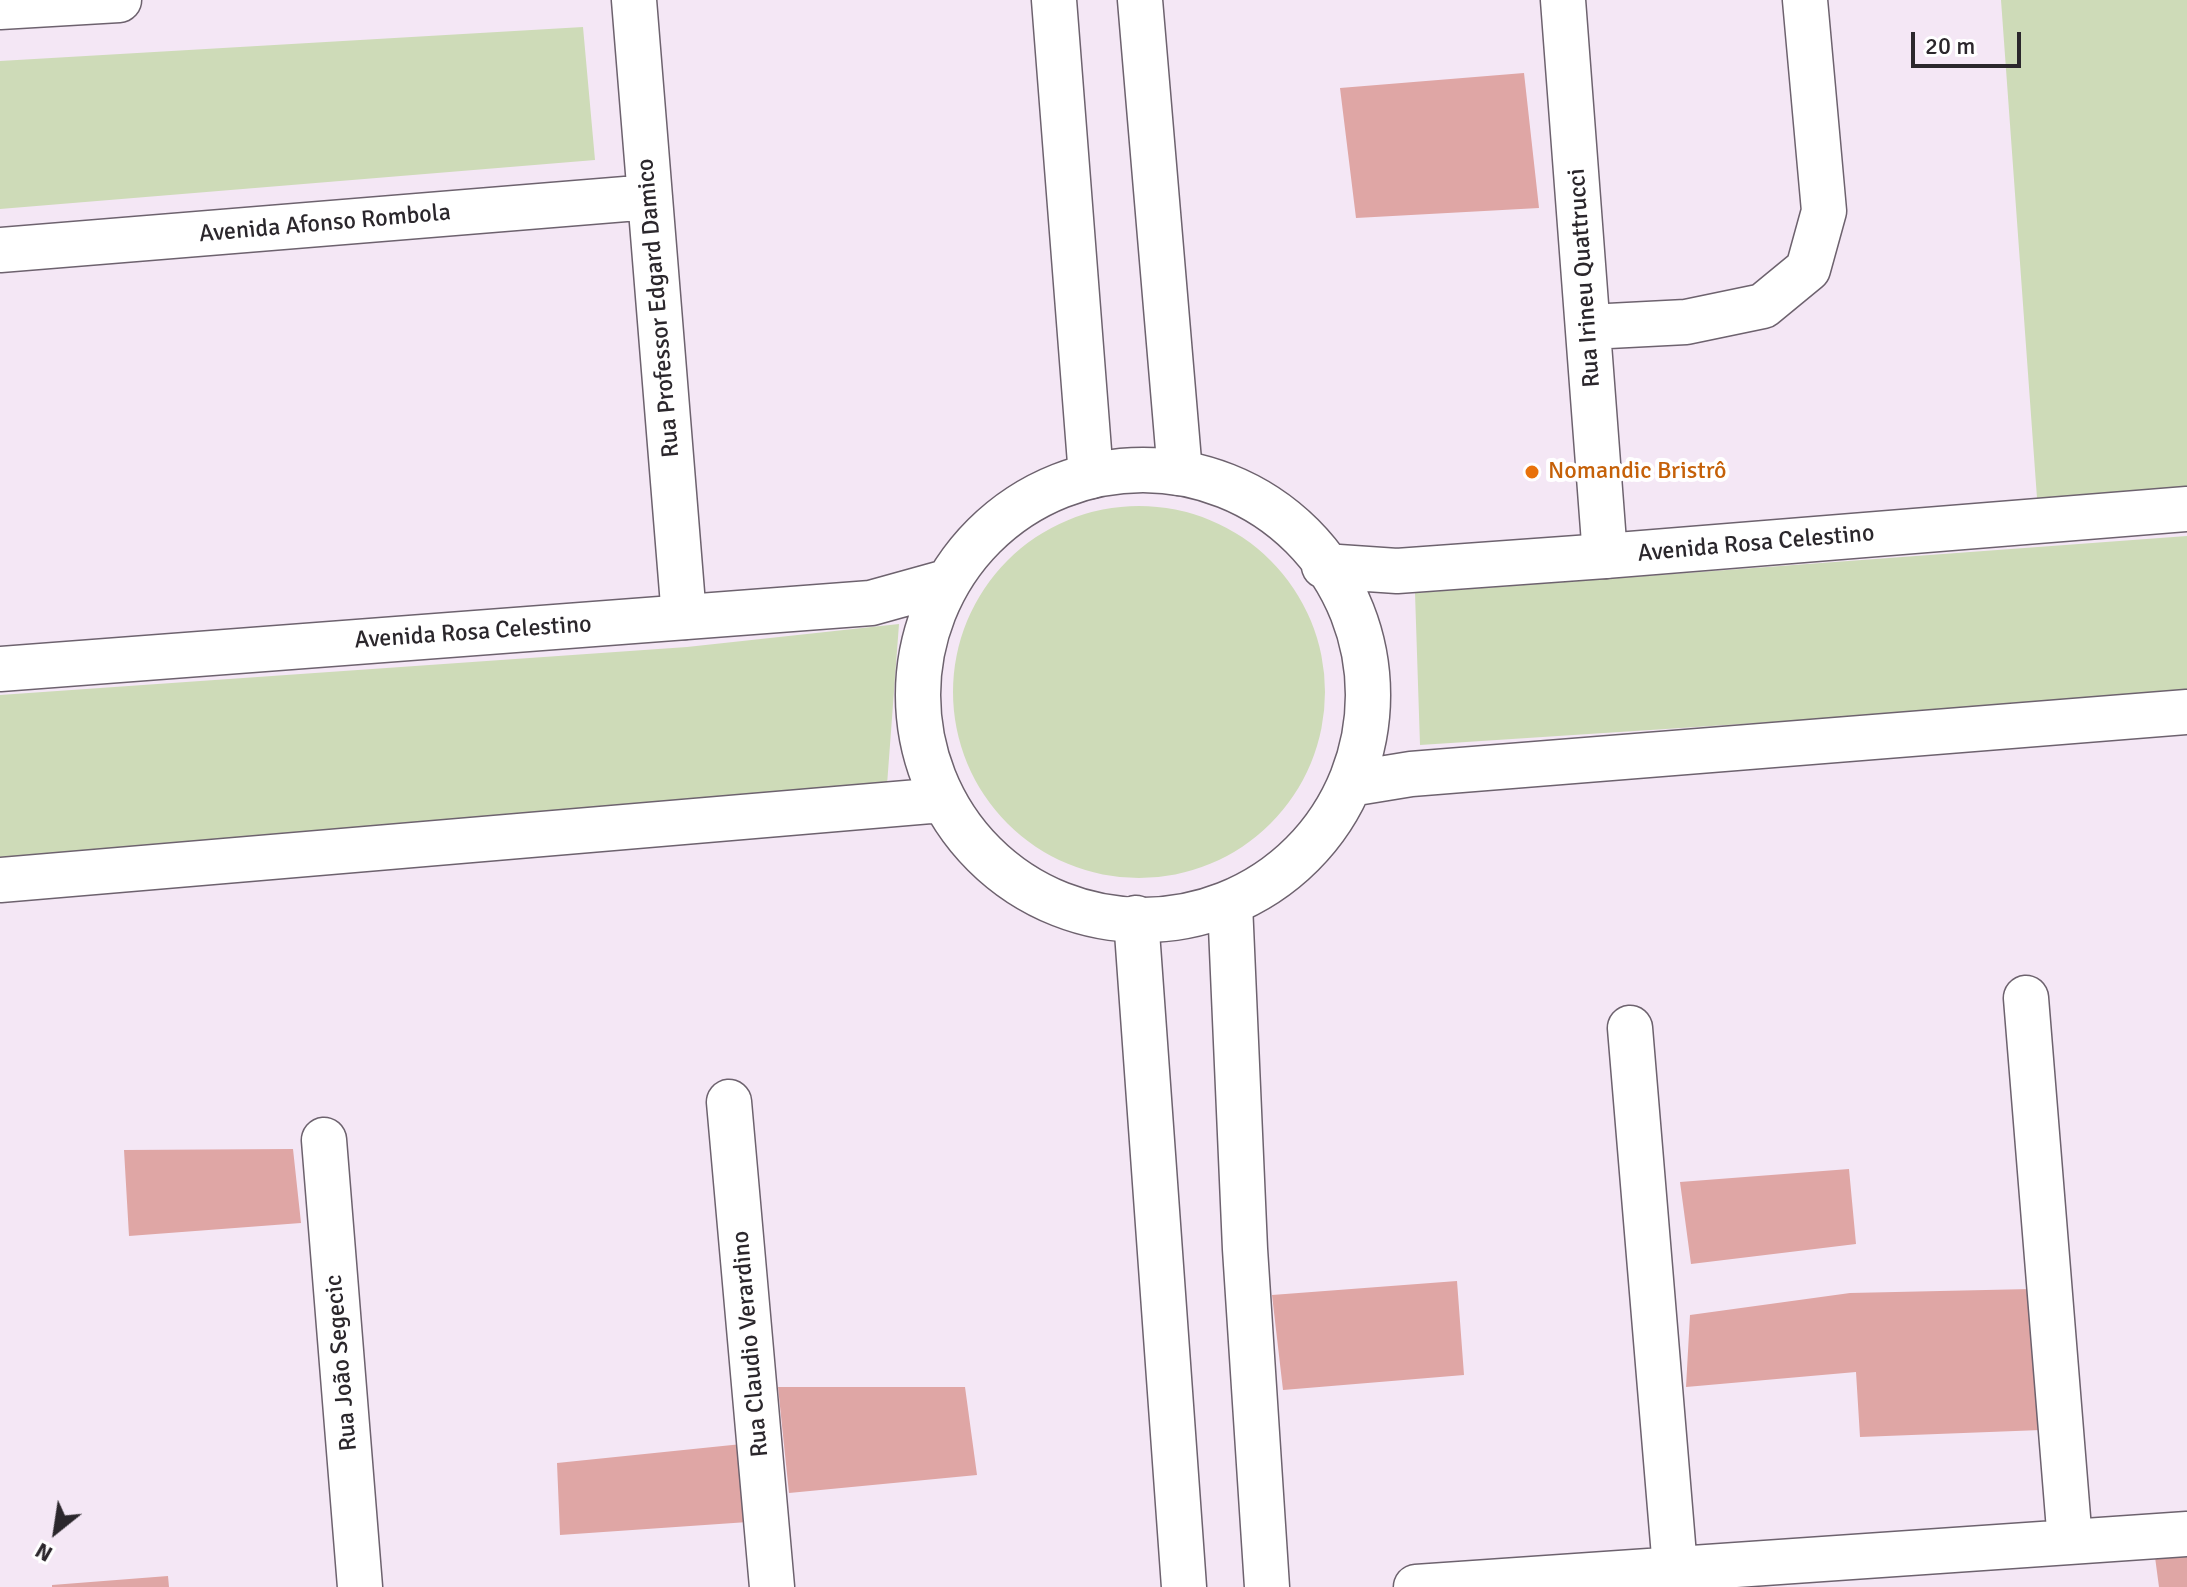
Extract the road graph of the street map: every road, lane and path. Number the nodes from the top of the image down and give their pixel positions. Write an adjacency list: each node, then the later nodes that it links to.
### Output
1 (119, 0): 7 (street)
2 (634, 0): 8 (street, Rua Professor Edgard Damico)
3 (1054, 0): 12 (street)
4 (1140, 0): 11 (street)
5 (1563, 0): 10 (street, Rua Irineu Quattrucci)
6 (1805, 0): 10 (street)
7 (0, 7)
8 (650, 197): 9 (street, Avenida Afonso Rombola); 17 (street, Rua Professor Edgard Damico)
9 (0, 250)
10 (1589, 327): 14 (street, Rua Irineu Quattrucci)
11 (1180, 473): 12 (street); 15 (street)
12 (1091, 476): 16 (street)
13 (2187, 509): 14 (street, Avenida Rosa Celestino)
14 (1605, 556): 15 (street, Avenida Rosa Celestino)
15 (1324, 566): 20 (street)
16 (943, 583): 17 (street, Avenida Rosa Celestino); 21 (street)
17 (684, 617): 18 (street, Avenida Rosa Celestino)
18 (0, 669)
19 (2187, 712): 20 (street)
20 (1356, 783): 23 (street)
21 (942, 800): 22 (street); 24 (street)
22 (0, 880)
23 (1230, 904): 24 (street); 35 (street)
24 (1136, 918): 34 (street)
25 (2026, 998): 30 (street)
26 (1630, 1028): 31 (street)
27 (729, 1102): 33 (street, Rua Claudio Verardino)
28 (324, 1140): 32 (street, Rua João Segecic)
29 (2187, 1534): 30 (street)
30 (2070, 1542): 31 (street)
31 (1675, 1568): 36 (street)
32 (360, 1587)
33 (772, 1587)
34 (1184, 1587)
35 (1267, 1587)
36 (1416, 1587)

